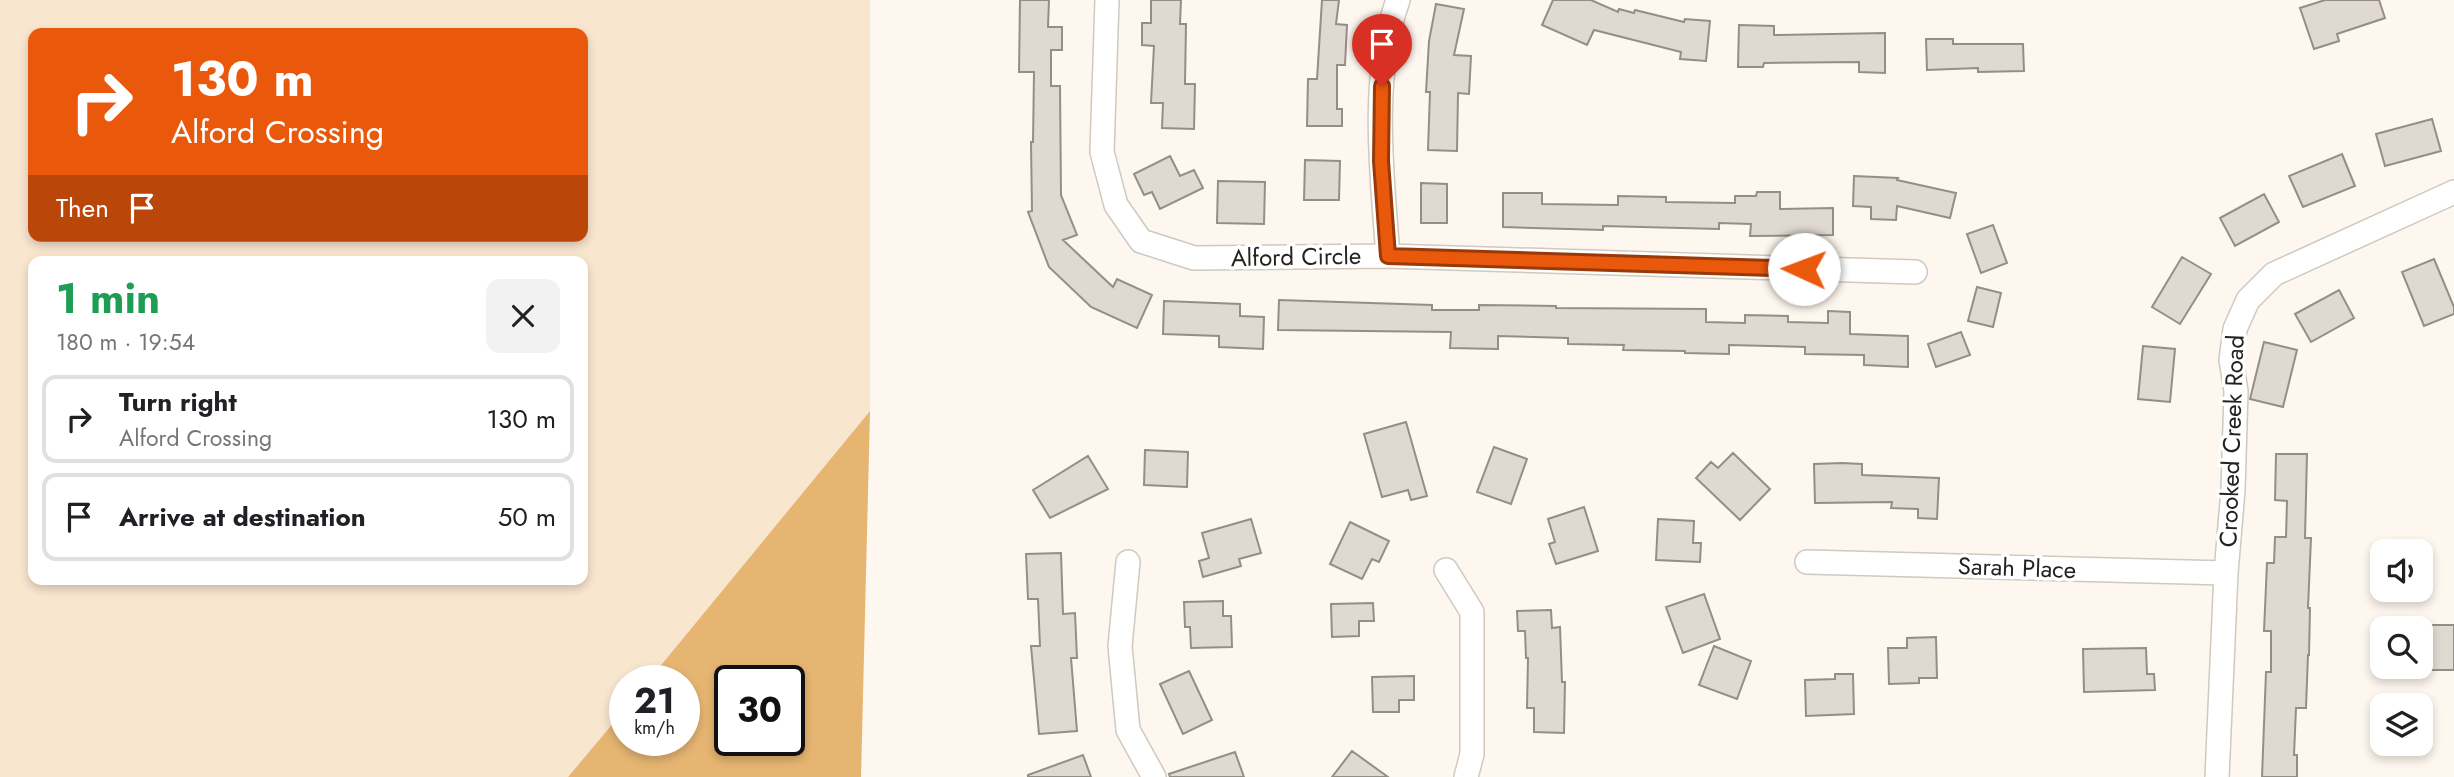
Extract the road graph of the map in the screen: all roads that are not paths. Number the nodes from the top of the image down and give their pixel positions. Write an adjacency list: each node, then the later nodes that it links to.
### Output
1 (1107, 0): 4 (street, Alford Circle)
2 (1398, 0): 4 (street)
3 (2453, 195): 9 (street, Crooked Creek Road)
4 (1388, 256): 5 (street, Alford Circle)
5 (1915, 272)
6 (1128, 562): 10 (street)
7 (1807, 562): 9 (street, Sarah Place)
8 (1446, 570): 11 (street)
9 (2226, 573): 12 (street, Crooked Creek Road)
10 (1154, 777)
11 (1466, 777)
12 (2217, 777)

